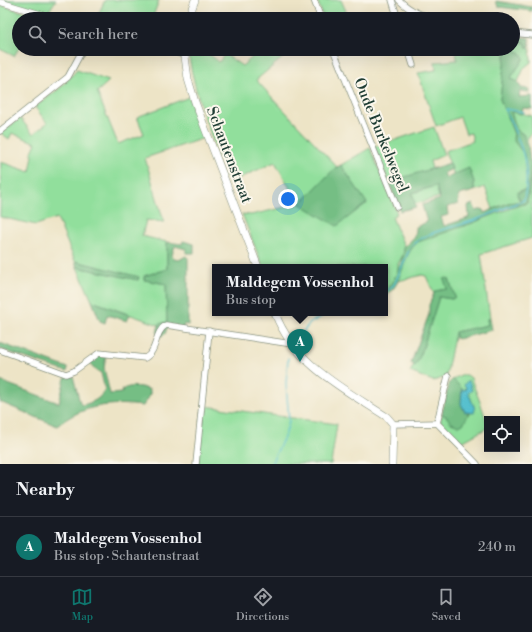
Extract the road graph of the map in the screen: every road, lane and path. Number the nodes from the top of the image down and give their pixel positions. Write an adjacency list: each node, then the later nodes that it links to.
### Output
1 (195, 0): 7 (street)
2 (314, 0): 8 (street)
3 (392, 0): 9 (street)
4 (399, 0): 10 (street)
5 (0, 2): 6 (street)
6 (34, 12)
7 (191, 12)
8 (318, 12)
9 (396, 12)
10 (414, 12)
11 (520, 34): 12 (street)
12 (532, 35)
13 (79, 56): 18 (street)
14 (185, 56): 20 (street, Schautenstraat)
15 (336, 56): 19 (street, Oude Burkelwegel)
16 (410, 56): 17 (street)
17 (413, 64)
18 (0, 131)
19 (397, 207)
20 (257, 264)
21 (277, 316): 23 (street)
22 (209, 331): 23 (street); 24 (street); 28 (street)
23 (292, 344): 27 (street)
24 (0, 350)
25 (448, 376): 26 (street)
26 (437, 423): 27 (street); 30 (street)
27 (393, 424): 29 (street)
28 (196, 464)
29 (392, 464)
30 (476, 464)

